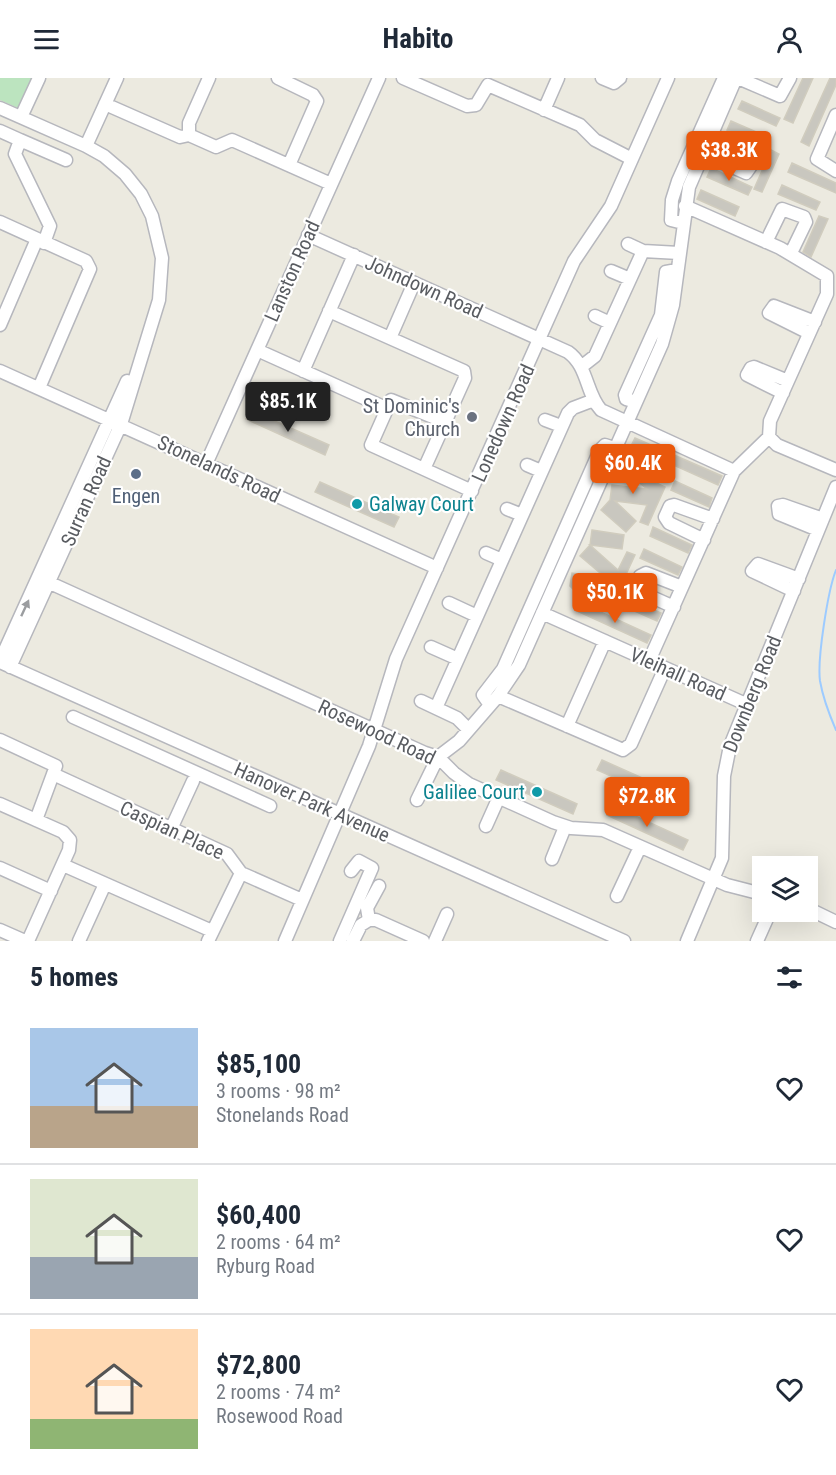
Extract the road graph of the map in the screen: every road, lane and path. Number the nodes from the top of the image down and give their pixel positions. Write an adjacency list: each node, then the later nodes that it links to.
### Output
1 (39, 78): 20 (street)
2 (117, 78): 16 (street)
3 (194, 78): 14 (street)
4 (278, 78): 29 (street)
5 (379, 78): 31 (street, Lanston Road)
6 (403, 78): 15 (street)
7 (558, 78): 18 (street)
8 (602, 78): 9 (street)
9 (620, 78)
10 (668, 78): 27 (street, Lonedown Road)
11 (724, 78): 34 (street)
12 (737, 78): 13 (street); 23 (street)
13 (790, 78)
14 (208, 81): 22 (street)
15 (490, 82): 18 (street)
16 (105, 104): 22 (street); 25 (street)
17 (0, 108): 20 (street, Surran Road)
18 (544, 110): 27 (street)
19 (836, 115): 30 (street)
20 (21, 117): 25 (street, Surran Road)
21 (0, 131): 24 (street)
22 (189, 135): 29 (street)
23 (711, 135): 26 (street); 26 (street)
24 (20, 140): 28 (street); 36 (street)
25 (86, 146): 60 (street, Surran Road)
26 (703, 154): 32 (street)
27 (632, 159): 51 (street, Lonedown Road)
28 (66, 160)
29 (289, 165): 31 (street)
30 (836, 171)
31 (331, 184): 35 (street, Lanston Road)
32 (685, 206): 34 (street); 37 (street)
33 (0, 222): 36 (street)
34 (683, 222): 40 (street)
35 (308, 235): 42 (street, Johndown Road); 52 (street, Lanston Road)
36 (41, 241): 49 (street); 56 (street)
37 (766, 242): 41 (street); 41 (street)
38 (628, 244): 39 (street)
39 (643, 250): 40 (street); 44 (street)
40 (679, 253): 62 (street)
41 (791, 254): 64 (street)
42 (354, 255): 45 (street, Johndown Road); 46 (street)
43 (611, 271): 44 (street)
44 (630, 279): 48 (street)
45 (414, 283): 50 (street); 51 (street, Johndown Road)
46 (329, 311): 50 (street); 55 (street)
47 (595, 316): 48 (street)
48 (610, 323): 53 (street)
49 (0, 325)
50 (390, 338): 61 (street)
51 (540, 339): 53 (street, Johndown Road); 73 (street, Lonedown Road)
52 (256, 350): 55 (street); 66 (street, Lanston Road)
53 (581, 367): 57 (street)
54 (0, 371): 56 (street, Stonelands Road)
55 (303, 371): 58 (street)
56 (39, 388): 60 (street, Stonelands Road)
57 (594, 400): 62 (street); 63 (street)
58 (386, 408): 61 (street); 68 (street)
59 (545, 420): 63 (street)
60 (115, 422): 66 (street, Stonelands Road); 81 (street, Surran Road)
61 (445, 422): 68 (street)
62 (626, 422): 65 (street); 71 (street)
63 (561, 426): 70 (street)
64 (769, 437): 69 (street); 71 (street)
65 (614, 448): 85 (street); 93 (street)
66 (206, 464): 80 (street, Stonelands Road)
67 (527, 465): 70 (street)
68 (424, 469): 73 (street)
69 (836, 470)
70 (542, 471): 75 (street)
71 (734, 471): 76 (street)
72 (836, 487): 95 (street, Downberg Road)
73 (472, 491): 80 (street, Lonedown Road)
74 (507, 509): 75 (street)
75 (522, 515): 79 (street)
76 (713, 519): 77 (street); 77 (street)
77 (704, 540): 82 (street)
78 (486, 553): 79 (street)
79 (502, 560): 86 (street)
80 (437, 568): 100 (street, Lonedown Road)
81 (44, 580): 91 (street, Surran Road); 100 (street, Rosewood Road)
82 (682, 587): 84 (street); 84 (street)
83 (449, 603): 86 (street)
84 (674, 607): 90 (street)
85 (542, 613): 87 (street, Vleihall Road); 93 (street)
86 (477, 616): 89 (street)
87 (604, 641): 90 (street, Vleihall Road); 98 (street)
88 (431, 647): 89 (street)
89 (458, 659): 96 (street)
90 (649, 661): 92 (street, Vleihall Road)
91 (4, 663): 103 (street, Hanover Park Avenue)
92 (665, 668): 95 (street, Vleihall Road); 98 (street)
93 (494, 700): 98 (street); 99 (street)
94 (421, 701): 96 (street)
95 (748, 705): 122 (street, Downberg Road)
96 (436, 708): 99 (street)
97 (73, 717): 106 (street)
98 (567, 726)
99 (468, 729): 102 (street)
100 (374, 730): 102 (street, Rosewood Road); 111 (street, Lonedown Road)
101 (0, 740): 104 (street)
102 (438, 757): 107 (street, Rosewood Road); 108 (street)
103 (235, 767): 106 (street); 111 (street, Hanover Park Avenue)
104 (53, 774): 112 (street); 115 (street, Caspian Place)
105 (193, 781): 115 (street)
106 (226, 786): 110 (street)
107 (499, 797): 113 (street); 114 (street, Rosewood Road)
108 (417, 800)
109 (0, 804): 112 (street)
110 (270, 806)
111 (341, 815): 128 (street, Lonedown Road); 143 (street, Hanover Park Avenue)
112 (36, 820): 118 (street)
113 (486, 826)
114 (565, 826): 116 (street, Rosewood Road); 117 (street)
115 (171, 829): 121 (street, Caspian Place)
116 (640, 847): 122 (street, Rosewood Road); 127 (street)
117 (552, 859)
118 (63, 865): 123 (street, Caspian Place); 125 (street)
119 (0, 868): 125 (street)
120 (351, 871): 135 (street)
121 (241, 873): 128 (street); 136 (street, Caspian Place)
122 (715, 878): 126 (street, Rosewood Road); 144 (street, Downberg Road)
123 (105, 884): 136 (street, Caspian Place); 138 (street)
124 (379, 886): 131 (street)
125 (51, 891): 137 (street)
126 (752, 891)
127 (617, 896)
128 (302, 900): 139 (street, Lonedown Road)
129 (818, 913): 133 (street)
130 (447, 914): 142 (street)
131 (369, 920): 135 (street); 141 (street)
132 (766, 922): 145 (street)
133 (836, 922)
134 (0, 930): 137 (street)
135 (352, 934): 140 (street)
136 (210, 936)
137 (27, 941)
138 (79, 941)
139 (285, 941)
140 (340, 941)
141 (423, 941)
142 (435, 941)
143 (624, 941)
144 (687, 941)
145 (757, 941)

